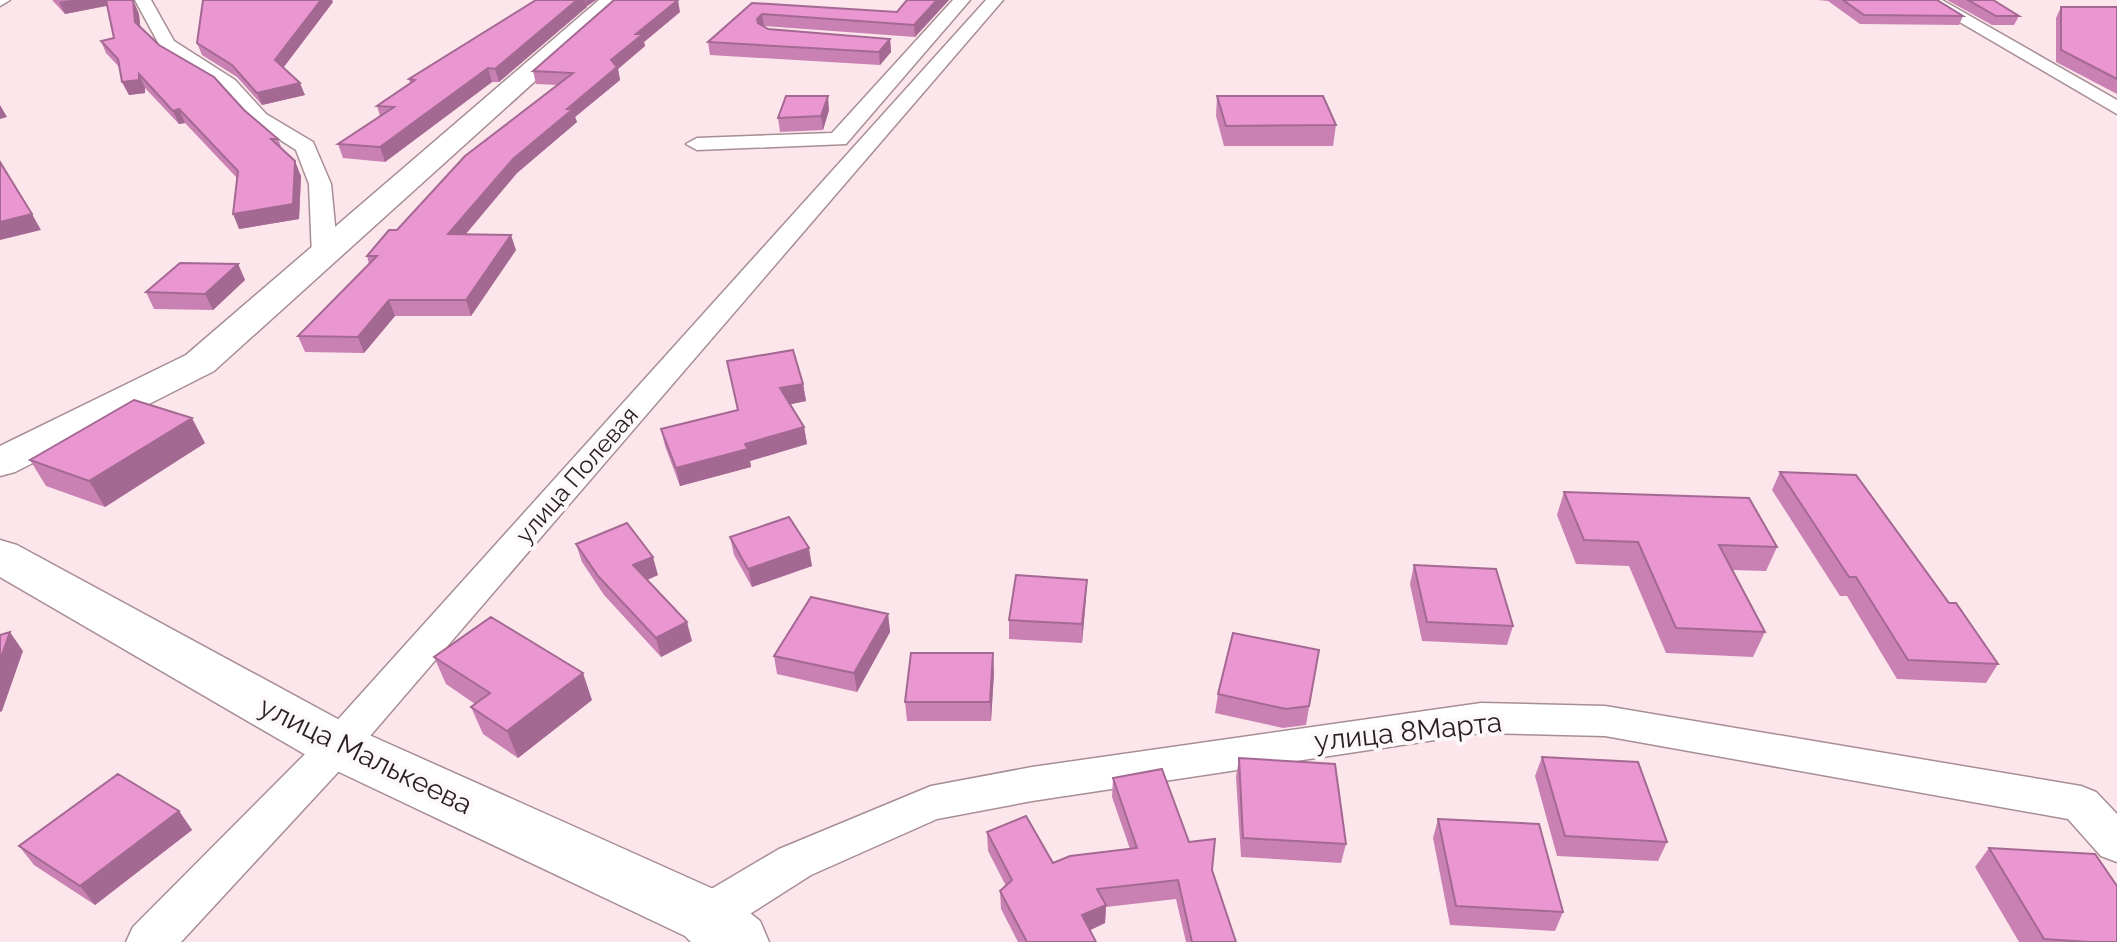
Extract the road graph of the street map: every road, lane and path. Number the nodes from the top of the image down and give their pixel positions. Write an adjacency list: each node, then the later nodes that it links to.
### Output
1 (143, 0): 10 (street)
2 (962, 0): 7 (street)
3 (995, 0): 7 (street, улица Полевая)
4 (1930, 0): 8 (street)
5 (618, 2): 10 (street)
6 (891, 43): 7 (street)
7 (937, 47): 9 (street); 13 (street, улица Полевая)
8 (2117, 108)
9 (697, 144)
10 (325, 256): 11 (street)
11 (0, 463)
12 (0, 556): 13 (street, улица Малькеева)
13 (338, 746): 16 (street, улица Малькеева); 17 (street, улица Полевая)
14 (2099, 808): 15 (street, улица 8Марта); 16 (street, улица 8Марта)
15 (2117, 843)
16 (722, 929)
17 (150, 942)

